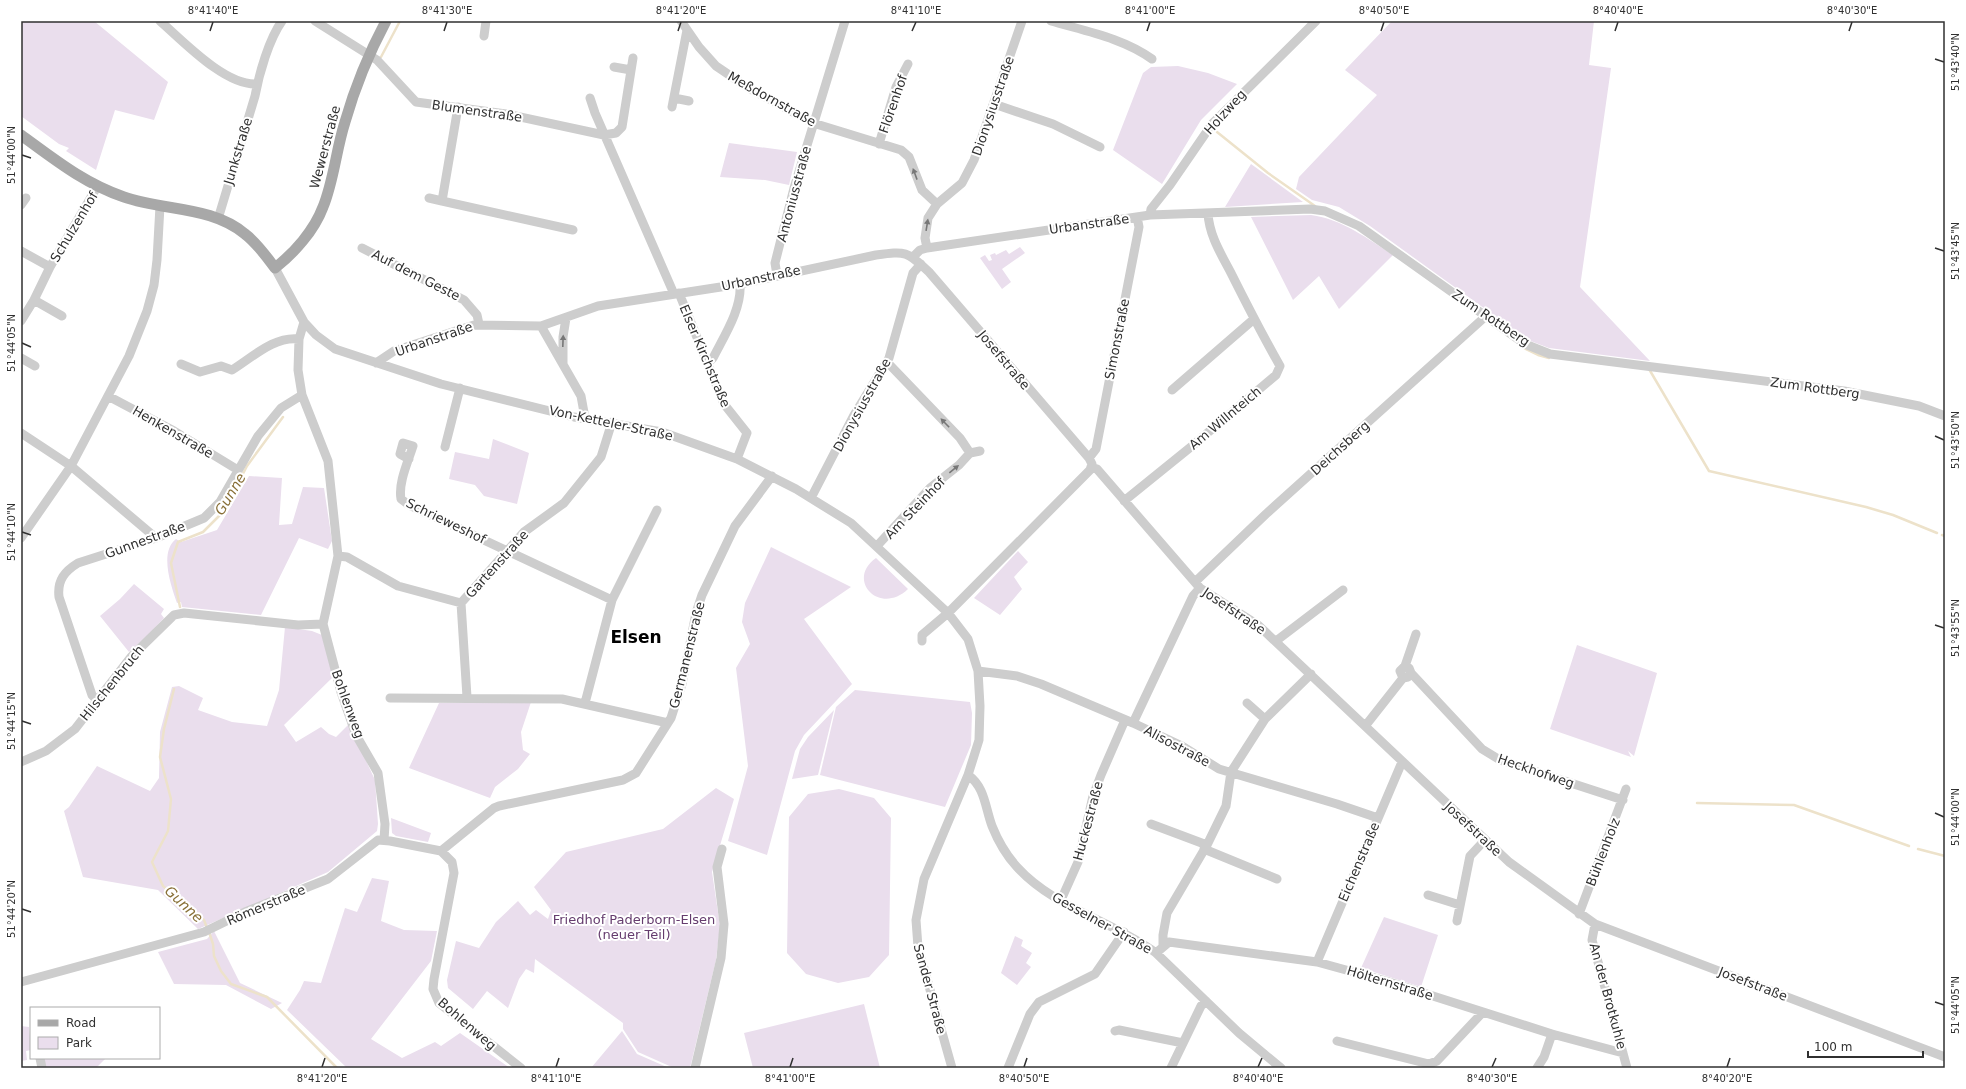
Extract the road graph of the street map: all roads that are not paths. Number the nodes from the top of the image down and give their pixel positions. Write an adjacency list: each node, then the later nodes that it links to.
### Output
1 (160, 21): 19 (street)
2 (282, 21): 19 (street, Junkstraße)
3 (315, 21): 13 (street, Blumenstraße)
4 (386, 21): 13 (main road, Wewerstraße)
5 (486, 21): 12 (street)
6 (681, 21): 11 (street, Meßdornstraße)
7 (845, 21): 24 (street, Antoniusstraße)
8 (1022, 21): 22 (street, Dionysiusstraße)
9 (1051, 21): 15 (street)
10 (1312, 22): 35 (street, Holzweg)
11 (687, 30): 21 (street); 24 (street, Meßdornstraße)
12 (484, 36)
13 (369, 54): 23 (street, Blumenstraße); 45 (main road, Wewerstraße)
14 (633, 58): 18 (street)
15 (1152, 59)
16 (908, 64): 27 (street, Flörenhof)
17 (614, 67): 18 (street)
18 (632, 70): 26 (street)
19 (257, 84): 37 (street, Junkstraße)
20 (590, 98): 26 (street, Elser Kirchstraße)
21 (689, 101)
22 (994, 104): 28 (street); 32 (street, Dionysiusstraße)
23 (458, 107): 26 (street, Blumenstraße); 31 (street)
24 (813, 123): 27 (street, Meßdornstraße); 46 (street, Antoniusstraße)
25 (21, 135): 29 (main road)
26 (604, 135): 48 (street, Elser Kirchstraße)
27 (879, 144): 32 (street, Meßdornstraße, one-way to 27)
28 (1100, 147)
29 (97, 186): 33 (main road); 44 (street, Schulzenhof)
30 (430, 198): 31 (street)
31 (442, 201): 38 (street)
32 (937, 204): 40 (street, Dionysiusstraße, one-way to 32)
33 (160, 206): 37 (main road); 69 (street)
34 (1208, 213): 35 (street, Zum Rottberg); 51 (street, Zum Rottberg); 53 (street, Am Willnteich)
35 (1150, 215): 36 (street, Urbanstraße)
36 (1137, 217): 40 (street, Urbanstraße); 79 (street, Simonstraße)
37 (218, 219): 45 (main road)
38 (573, 230)
39 (362, 248): 56 (street, Auf dem Geste)
40 (927, 248): 42 (street, Urbanstraße)
41 (21, 251): 44 (street, Schulzenhof)
42 (913, 257): 43 (street, Josefstraße); 46 (street, Urbanstraße)
43 (921, 264): 60 (street, Dionysiusstraße); 79 (street, Josefstraße)
44 (50, 267): 49 (street, Schulzenhof)
45 (275, 268): 55 (street, Von-Ketteler-Straße)
46 (777, 275): 47 (street, Urbanstraße)
47 (740, 284): 48 (street, Urbanstraße); 62 (street)
48 (676, 293): 52 (street, Urbanstraße); 62 (street, Elser Kirchstraße)
49 (34, 300): 50 (street); 54 (street, Schulzenhof)
50 (62, 316)
51 (1486, 316): 70 (street, Zum Rottberg); 91 (street, Deichsberg)
52 (566, 318): 57 (street, Urbanstraße); 64 (street, one-way to 52)
53 (1254, 319): 67 (street); 84 (street, Am Willnteich)
54 (21, 321)
55 (304, 322): 58 (street, Bohlenweg); 61 (street, Von-Ketteler-Straße)
56 (479, 324): 57 (street, Urbanstraße); 61 (street, Urbanstraße)
57 (541, 326): 64 (street)
58 (299, 339): 63 (street); 68 (street, Bohlenweg)
59 (21, 358): 65 (street)
60 (887, 362): 76 (street, one-way to 60); 83 (street, Dionysiusstraße)
61 (376, 363): 66 (street, Von-Ketteler-Straße)
62 (708, 363): 78 (street, Elser Kirchstraße)
63 (181, 364)
64 (563, 364): 71 (street)
65 (35, 366)
66 (460, 388): 71 (street, Von-Ketteler-Straße); 74 (street)
67 (1172, 390)
68 (302, 395): 81 (street, Gunnestraße); 90 (street, Bohlenweg)
69 (108, 396): 80 (street); 81 (street, Henkenstraße)
70 (1945, 416)
71 (585, 418): 72 (street, Von-Ketteler-Straße)
72 (612, 422): 78 (street, Von-Ketteler-Straße); 89 (street, Gartenstraße)
73 (21, 434): 80 (street)
74 (445, 447)
75 (980, 451): 76 (street)
76 (970, 453): 88 (street, Am Steinhof, one-way to 76)
77 (409, 459): 89 (street, Schrieweshof)
78 (737, 459): 82 (street, Von-Ketteler-Straße)
79 (1091, 463): 84 (street, Josefstraße); 95 (street, Simonstraße)
80 (71, 466): 86 (street); 87 (street)
81 (238, 470): 87 (street, Gunnestraße)
82 (772, 476): 83 (street, Von-Ketteler-Straße); 110 (street, Germanenstraße)
83 (811, 498): 88 (street, Von-Ketteler-Straße)
84 (1124, 501): 91 (street, Josefstraße)
85 (657, 510): 93 (street)
86 (21, 538)
87 (156, 538): 105 (street, Gunnestraße)
88 (878, 546): 95 (street, Von-Ketteler-Straße)
89 (507, 551): 93 (street); 94 (street, Gartenstraße)
90 (338, 556): 94 (street, Gartenstraße); 96 (street, Bohlenweg)
91 (1197, 585): 99 (street, Josefstraße); 109 (street, Huckestraße)
92 (1343, 590): 99 (street)
93 (612, 600): 106 (street)
94 (461, 604): 103 (street)
95 (948, 613): 98 (street); 100 (street, Von-Ketteler-Straße)
96 (323, 624): 105 (street, Hilschenbruch); 120 (street, Bohlenweg)
97 (1416, 634): 101 (street)
98 (922, 640)
99 (1276, 641): 102 (street, Josefstraße)
100 (978, 671): 109 (street, Alisostraße); 115 (street, Von-Ketteler-Straße)
101 (1407, 672): 111 (street); 117 (street, Heckhofweg)
102 (1311, 674): 108 (street); 111 (street, Josefstraße)
103 (467, 697): 104 (street); 106 (street)
104 (390, 698)
105 (97, 700): 112 (street, Hilschenbruch)
106 (585, 703): 110 (street)
107 (1247, 703): 108 (street)
108 (1265, 719): 114 (street)
109 (1129, 721): 114 (street, Alisostraße); 127 (street, Huckestraße)
110 (668, 723): 124 (street, Germanenstraße)
111 (1366, 725): 113 (street, Josefstraße)
112 (21, 762)
113 (1402, 762): 118 (street, Eichenstraße); 121 (street, Josefstraße)
114 (1231, 772): 118 (street, Alisostraße); 122 (street)
115 (968, 775): 127 (street, Gesselner Straße); 147 (street, Sander Straße)
116 (1626, 789): 117 (street, Bühlenholz)
117 (1623, 800): 129 (street, Bühlenholz)
118 (1378, 818): 135 (street, Eichenstraße)
119 (1151, 824): 122 (street)
120 (384, 840): 124 (street); 136 (street, Römerstraße)
121 (1485, 840): 128 (street); 129 (street, Josefstraße)
122 (1206, 847): 125 (street); 133 (street)
123 (722, 849): 146 (street)
124 (441, 851): 145 (street, Bohlenweg)
125 (1277, 879)
126 (1428, 895): 128 (street)
127 (1060, 900): 132 (street, Gesselner Straße)
128 (1460, 905): 130 (street)
129 (1579, 914): 131 (street, Josefstraße)
130 (1456, 921)
131 (1595, 924): 143 (street, An der Brotkuhle); 144 (street, Josefstraße)
132 (1124, 932): 134 (street, Gesselner Straße); 148 (street)
133 (1163, 945): 134 (street); 135 (street, Hölternstraße)
134 (1156, 953): 137 (street, Gesselner Straße)
135 (1317, 962): 138 (street, Hölternstraße)
136 (21, 982)
137 (1206, 1001): 142 (street); 150 (street, Gesselner Straße)
138 (1482, 1012): 140 (street, Hölternstraße); 141 (street)
139 (1115, 1031): 142 (street)
140 (1552, 1034): 143 (street, Hölternstraße); 151 (street)
141 (1337, 1041)
142 (1183, 1043): 149 (street)
143 (1623, 1053): 152 (street, An der Brotkuhle)
144 (1945, 1057)
145 (521, 1068)
146 (695, 1068)
147 (952, 1068)
148 (1008, 1068)
149 (1171, 1068)
150 (1281, 1068)
151 (1537, 1068)
152 (1627, 1068)

